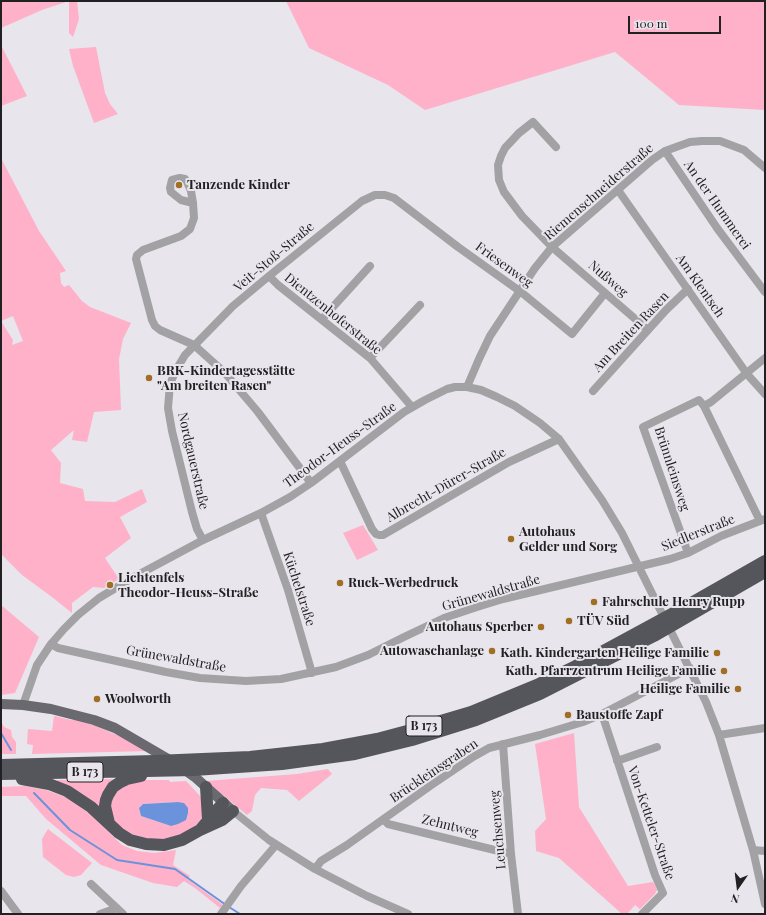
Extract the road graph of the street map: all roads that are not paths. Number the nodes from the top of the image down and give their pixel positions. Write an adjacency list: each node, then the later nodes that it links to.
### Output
1 (556, 147): 7 (street, Nußweg)
2 (665, 151): 3 (street, Riemenschneiderstraße); 4 (street, Riemenschneiderstraße); 12 (street, An der Hummerei)
3 (765, 168)
4 (618, 190): 7 (street, Riemenschneiderstraße); 10 (street, Am Klentsch)
5 (374, 195): 9 (street, Veit-Stoß-Straße); 11 (street, Friesenweg)
6 (193, 203): 17 (street)
7 (552, 247): 11 (street, Riemenschneiderstraße); 13 (street, Nußweg)
8 (370, 266): 15 (street)
9 (268, 276): 15 (street, Dientzenhoferstraße); 17 (street, Veit-Stoß-Straße)
10 (688, 289): 16 (street, Am Breiten Rasen); 20 (street, Am Klentsch)
11 (521, 292): 13 (street, Friesenweg); 21 (street, Riemenschneiderstraße)
12 (765, 292)
13 (605, 293): 16 (street, Nußweg)
14 (420, 305): 18 (street)
15 (322, 319): 18 (street, Dientzenhoferstraße)
16 (648, 330): 22 (street, Am Breiten Rasen)
17 (194, 345): 28 (street); 31 (street, Nordgauerstraße)
18 (370, 358): 25 (street, Dientzenhoferstraße)
19 (765, 358): 20 (street)
20 (747, 374): 23 (street, Am Klentsch); 24 (street)
21 (467, 387): 25 (street, Theodor-Heuss-Straße); 26 (street, Theodor-Heuss-Straße)
22 (593, 391)
23 (765, 394)
24 (702, 403): 30 (street); 32 (street, Brünnleinsweg)
25 (412, 407): 27 (street, Theodor-Heuss-Straße)
26 (559, 439): 27 (street, Albrecht-Dürer-Straße); 34 (street, Theodor-Heuss-Straße)
27 (340, 461): 28 (street, Theodor-Heuss-Straße)
28 (311, 483): 29 (street, Theodor-Heuss-Straße)
29 (261, 513): 31 (street, Theodor-Heuss-Straße); 40 (street, Küchelstraße)
30 (763, 520): 32 (street, Siedlerstraße)
31 (203, 540): 38 (street, Theodor-Heuss-Straße)
32 (688, 553): 34 (street, Siedlerstraße)
33 (765, 561): 36 (highway, B 173)
34 (640, 567): 39 (street, Theodor-Heuss-Straße); 40 (street, Grünewaldstraße)
35 (765, 572): 36 (highway, B 173)
36 (682, 614): 37 (highway, B 173)
37 (652, 631): 49 (highway, B 173); 50 (highway, B 173)
38 (51, 644): 40 (street, Grünewaldstraße); 42 (street, Theodor-Heuss-Straße)
39 (690, 668): 43 (street, Brückleinsgraben); 45 (street, Theodor-Heuss-Straße)
40 (312, 673)
41 (1, 704): 42 (main road)
42 (23, 705): 52 (main road)
43 (602, 714): 46 (street, Brückleinsgraben); 48 (street, Von-Ketteler-Straße)
44 (765, 728): 45 (street)
45 (719, 735): 60 (street, Theodor-Heuss-Straße)
46 (503, 744): 56 (street, Brückleinsgraben); 62 (street, Leuchsenweg)
47 (657, 747): 48 (street, Von-Ketteler-Straße)
48 (617, 761): 74 (street, Von-Ketteler-Straße)
49 (1, 765)
50 (168, 771): 51 (highway, B 173); 57 (highway)
51 (1, 775): 57 (highway)
52 (206, 787): 53 (main road); 55 (highway)
53 (223, 803): 54 (main road); 55 (highway)
54 (233, 811): 58 (highway); 59 (street)
55 (208, 819): 58 (highway)
56 (384, 820): 62 (street, Zehntweg); 63 (street, Brückleinsgraben)
57 (109, 823): 58 (highway)
58 (200, 830)
59 (276, 845): 63 (street); 68 (street)
60 (753, 850): 61 (street); 66 (street, Theodor-Heuss-Straße)
61 (765, 851)
62 (511, 854): 73 (street, Leuchsenweg)
63 (315, 869): 72 (street)
64 (91, 884): 67 (street)
65 (1, 891): 69 (street)
66 (765, 904)
67 (117, 908): 70 (street); 71 (street)
68 (225, 908)
69 (18, 914)
70 (100, 914)
71 (123, 914)
72 (408, 914)
73 (518, 914)
74 (642, 914)

